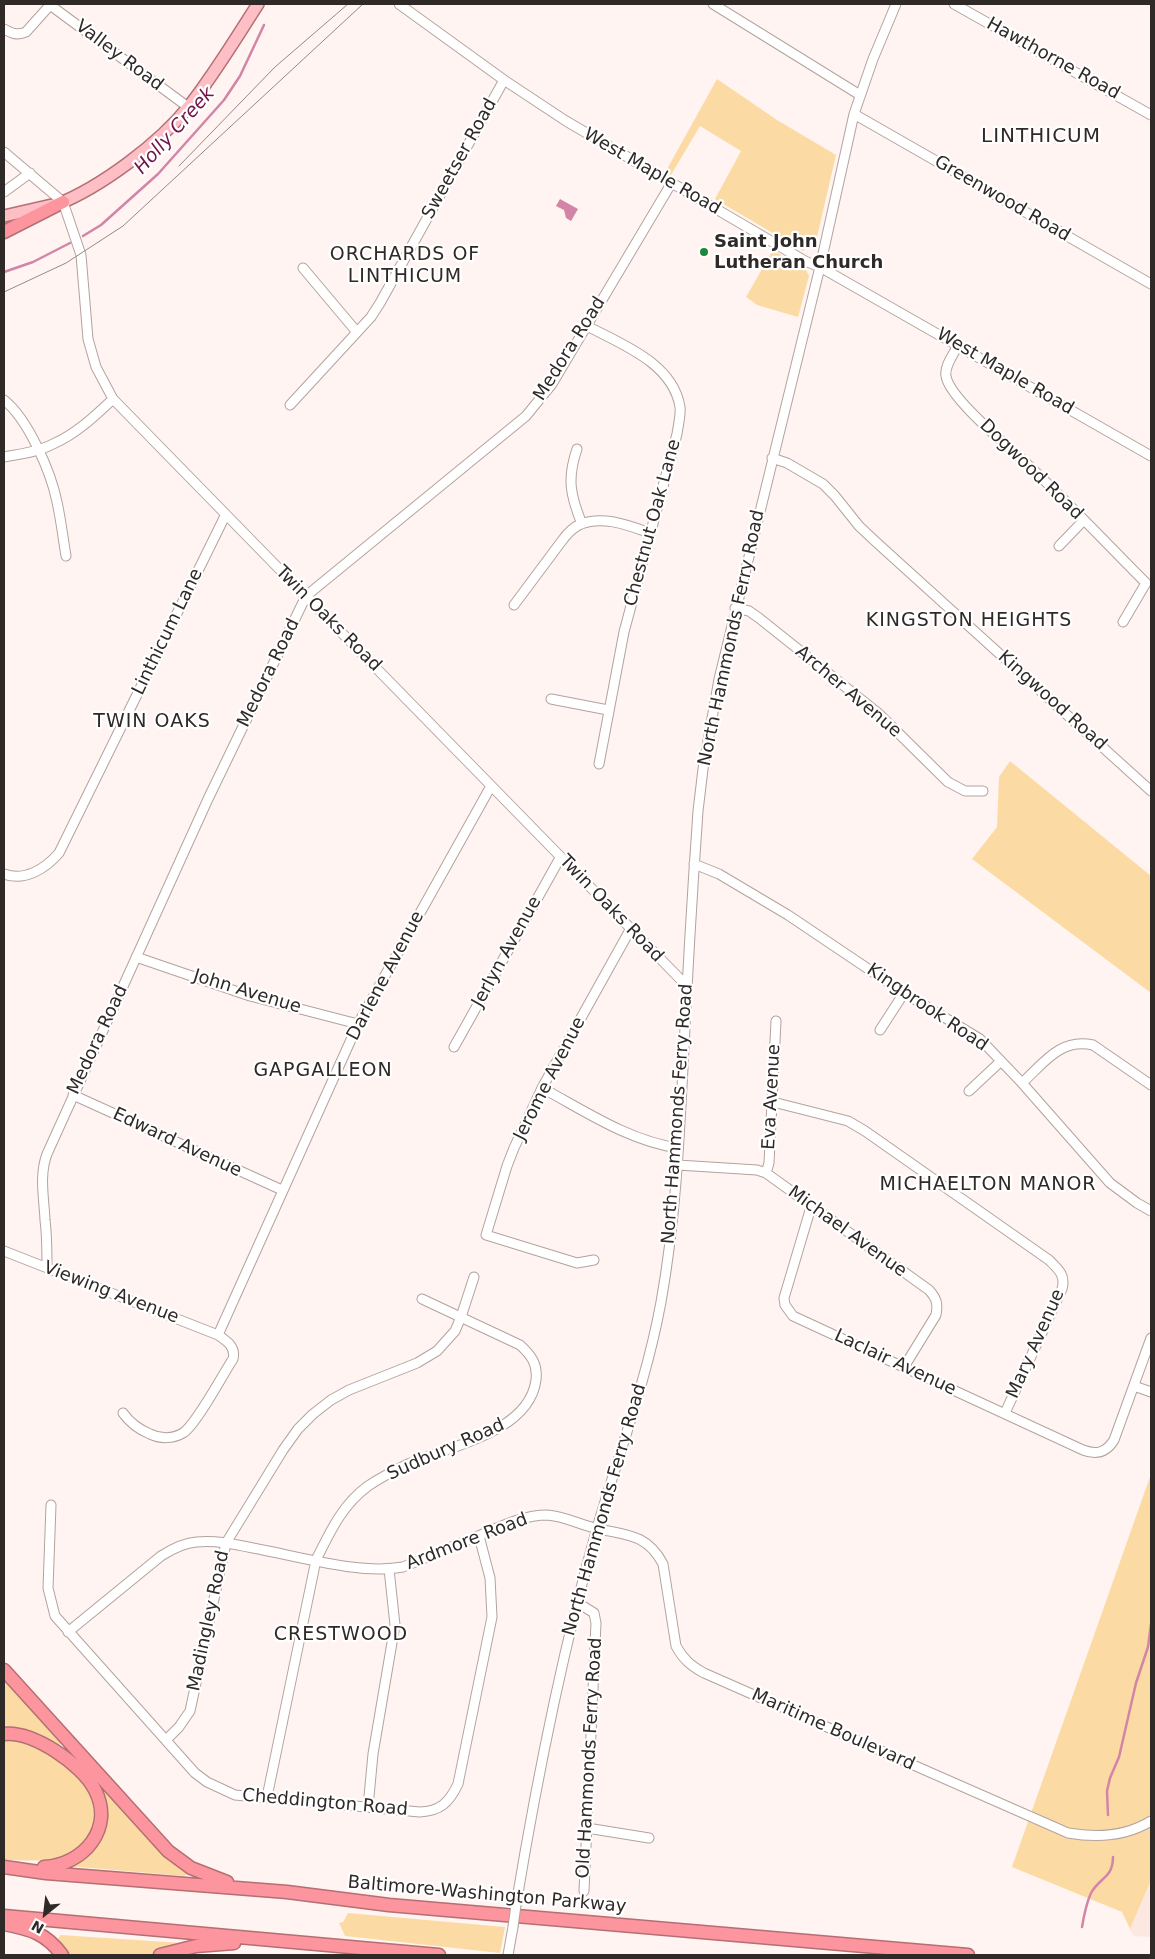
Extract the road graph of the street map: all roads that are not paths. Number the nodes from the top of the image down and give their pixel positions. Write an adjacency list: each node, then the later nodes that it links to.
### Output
1 (50, 4): 7 (street); 10 (street, Valley Road)
2 (258, 4): 10 (main road)
3 (399, 4): 8 (street, West Maple Road)
4 (713, 4): 9 (street)
5 (896, 4): 9 (street, North Hammonds Ferry Road)
6 (954, 4): 12 (street, Hawthorne Road)
7 (4, 29)
8 (504, 80): 15 (street, West Maple Road); 25 (street, Sweetser Road)
9 (860, 95): 11 (street, North Hammonds Ferry Road)
10 (188, 107): 17 (main road)
11 (854, 114): 21 (street, North Hammonds Ferry Road); 23 (street, Greenwood Road)
12 (1151, 115)
13 (4, 152): 14 (street)
14 (30, 173): 16 (street); 17 (street)
15 (671, 184): 21 (street, West Maple Road); 24 (street, Medora Road)
16 (4, 192)
17 (63, 202): 18 (main road); 19 (main road); 20 (highway); 27 (street, Twin Oaks Road)
18 (4, 216)
19 (4, 226)
20 (4, 232)
21 (820, 267): 26 (street, West Maple Road); 34 (street, North Hammonds Ferry Road)
22 (304, 268): 25 (street)
23 (1151, 284)
24 (587, 326): 38 (street, Chestnut Oak Lane); 41 (street, Medora Road)
25 (356, 331): 29 (street, Sweetser Road)
26 (958, 345): 32 (street, West Maple Road); 36 (street, Dogwood Road)
27 (113, 399): 31 (street); 35 (street, Twin Oaks Road)
28 (4, 400): 31 (street)
29 (290, 405)
30 (577, 449): 37 (street)
31 (39, 450): 33 (street); 40 (street)
32 (1151, 456)
33 (4, 457)
34 (772, 458): 43 (street, North Hammonds Ferry Road); 50 (street, Kingwood Road)
35 (226, 516): 41 (street, Twin Oaks Road); 53 (street, Linthicum Lane)
36 (1084, 520): 39 (street); 44 (street, Dogwood Road)
37 (582, 524): 38 (street); 42 (street)
38 (650, 533): 46 (street, Chestnut Oak Lane)
39 (1059, 546)
40 (66, 556)
41 (306, 596): 48 (street, Twin Oaks Road); 55 (street, Medora Road)
42 (514, 606)
43 (735, 608): 49 (street, Archer Avenue); 52 (street, North Hammonds Ferry Road)
44 (1123, 622)
45 (550, 699): 46 (street)
46 (608, 710): 47 (street, Chestnut Oak Lane)
47 (599, 764)
48 (491, 786): 51 (street, Twin Oaks Road); 59 (street, Darlene Avenue)
49 (983, 791)
50 (1151, 791)
51 (560, 858): 54 (street, Twin Oaks Road); 61 (street, Jerlyn Avenue)
52 (694, 864): 56 (street, North Hammonds Ferry Road); 57 (street, Kingbrook Road)
53 (4, 874)
54 (630, 930): 56 (street, Twin Oaks Road); 65 (street, Jerome Avenue)
55 (136, 957): 59 (street, John Avenue); 67 (street, Medora Road)
56 (687, 986): 69 (street, North Hammonds Ferry Road)
57 (904, 992): 60 (street); 62 (street, Kingbrook Road)
58 (776, 1021): 68 (street, Eva Avenue)
59 (358, 1024): 72 (street, Darlene Avenue)
60 (880, 1030)
61 (454, 1047)
62 (1000, 1062): 63 (street, Kingbrook Road); 66 (street)
63 (1022, 1083): 64 (street); 74 (street, Kingbrook Road)
64 (1151, 1085)
65 (542, 1088): 69 (street); 76 (street, Jerome Avenue)
66 (969, 1091)
67 (73, 1095): 72 (street, Edward Avenue); 77 (street, Medora Road)
68 (772, 1102): 71 (street, Eva Avenue); 87 (street, Mary Avenue)
69 (678, 1148): 70 (street, North Hammonds Ferry Road)
70 (678, 1165): 71 (street, Michael Avenue); 89 (street, North Hammonds Ferry Road)
71 (766, 1173): 73 (street, Michael Avenue)
72 (282, 1190): 81 (street, Darlene Avenue)
73 (811, 1207): 83 (street, Michael Avenue); 83 (street, Laclair Avenue)
74 (1151, 1211)
75 (4, 1251): 77 (street, Viewing Avenue)
76 (594, 1260)
77 (47, 1268): 81 (street, Viewing Avenue)
78 (474, 1277): 80 (street, Madingley Road)
79 (422, 1298): 80 (street, Sudbury Road)
80 (461, 1317): 91 (street, Madingley Road); 92 (street, Sudbury Road)
81 (218, 1335): 86 (street)
82 (1151, 1338): 84 (street)
83 (904, 1368): 87 (street, Laclair Avenue)
84 (1134, 1386): 85 (street); 87 (street, Laclair Avenue)
85 (1151, 1392)
86 (123, 1413)
87 (1005, 1413)
88 (51, 1505): 95 (street, Cheddington Road)
89 (597, 1529): 90 (street, Ardmore Road); 94 (street, North Hammonds Ferry Road); 101 (street, Maritime Boulevard)
90 (479, 1536): 93 (street, Ardmore Road); 100 (street, Cheddington Road)
91 (226, 1543): 92 (street, Ardmore Road); 95 (street, Ardmore Road); 98 (street, Madingley Road)
92 (316, 1560): 93 (street, Ardmore Road); 99 (street, Sudbury Road)
93 (389, 1569): 100 (street)
94 (578, 1603): 102 (street, Old Hammonds Ferry Road); 111 (street, North Hammonds Ferry Road, bridge)
95 (68, 1632): 98 (street, Cheddington Road)
96 (4, 1670): 107 (highway)
97 (4, 1734): 105 (highway)
98 (166, 1740): 99 (street, Cheddington Road)
99 (267, 1797): 100 (street, Cheddington Road)
100 (368, 1807)
101 (1151, 1821)
102 (587, 1828): 103 (street); 106 (street, Old Hammonds Ferry Road)
103 (650, 1838)
104 (4, 1867): 105 (highway, Baltimore-Washington Parkway)
105 (20, 1868): 107 (highway, Baltimore-Washington Parkway)
106 (584, 1891)
107 (286, 1892): 115 (highway, Baltimore-Washington Parkway)
108 (4, 1916): 110 (highway)
109 (4, 1924): 112 (highway)
110 (267, 1940): 113 (highway); 114 (highway)
111 (508, 1954)
112 (62, 1955)
113 (160, 1955)
114 (439, 1955)
115 (968, 1955)

